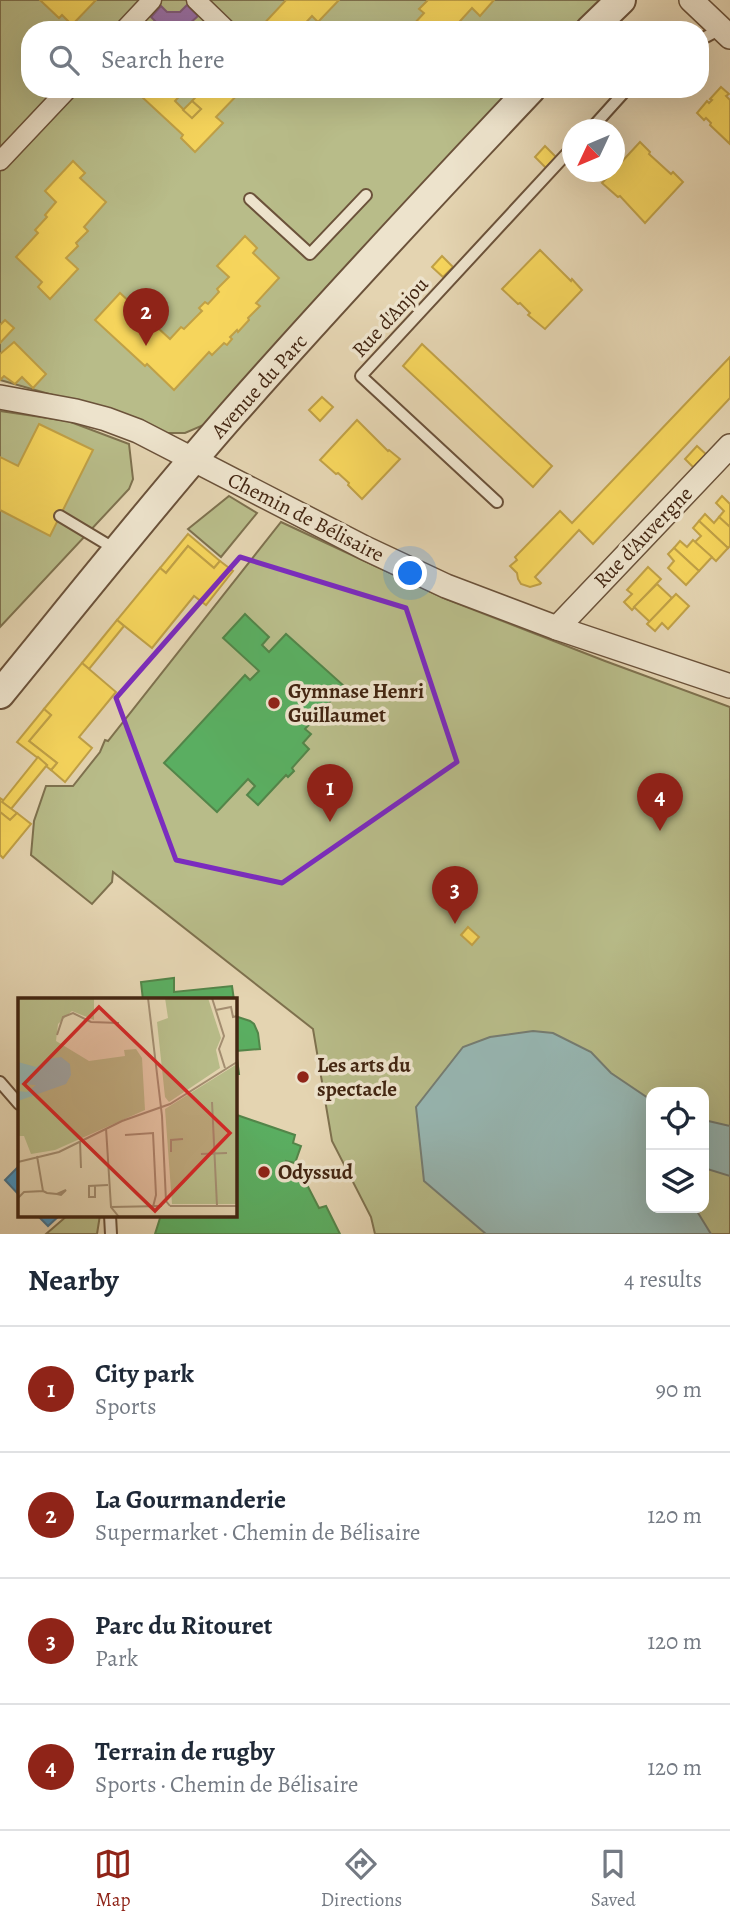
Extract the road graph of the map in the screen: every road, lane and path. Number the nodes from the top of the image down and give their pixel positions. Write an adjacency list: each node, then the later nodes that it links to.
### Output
1 (152, 0): 5 (street)
2 (196, 0): 6 (street)
3 (621, 0): 7 (street)
4 (691, 0): 8 (street)
5 (132, 21)
6 (218, 21)
7 (599, 21)
8 (726, 32): 9 (lane)
9 (709, 37)
10 (60, 98): 15 (street)
11 (522, 98): 20 (street, Avenue du Parc)
12 (619, 98): 13 (lane)
13 (600, 119)
14 (562, 159): 21 (lane, Rue d'Anjou)
15 (0, 161)
16 (366, 195): 17 (lane)
17 (250, 199)
18 (0, 397): 20 (street, Chemin de Bélisaire)
19 (730, 446): 24 (street, Rue d'Auvergne)
20 (193, 460): 23 (street, Avenue du Parc); 24 (street, Chemin de Bélisaire)
21 (498, 502)
22 (60, 516): 23 (lane)
23 (117, 550): 26 (street, Avenue du Parc)
24 (557, 628): 25 (street, Chemin de Bélisaire)
25 (730, 687)
26 (0, 694)
27 (0, 1083): 28 (lane)
28 (18, 1103)
29 (110, 1216): 30 (lane)
30 (111, 1234)

